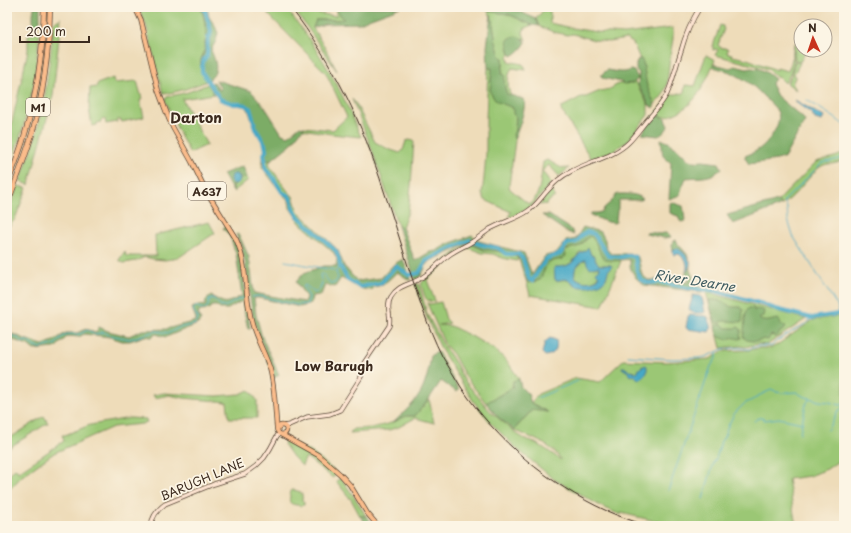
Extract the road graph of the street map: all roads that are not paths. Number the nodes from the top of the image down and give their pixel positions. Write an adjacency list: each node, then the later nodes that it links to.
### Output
1 (44, 7): 5 (highway, M1)
2 (50, 7): 6 (highway, M1)
3 (135, 7): 7 (highway, A637)
4 (700, 7): 7 (main road)
5 (7, 184)
6 (7, 204)
7 (283, 430): 8 (main road, BARUGH LANE); 9 (highway, A637)
8 (151, 526)
9 (378, 526)

